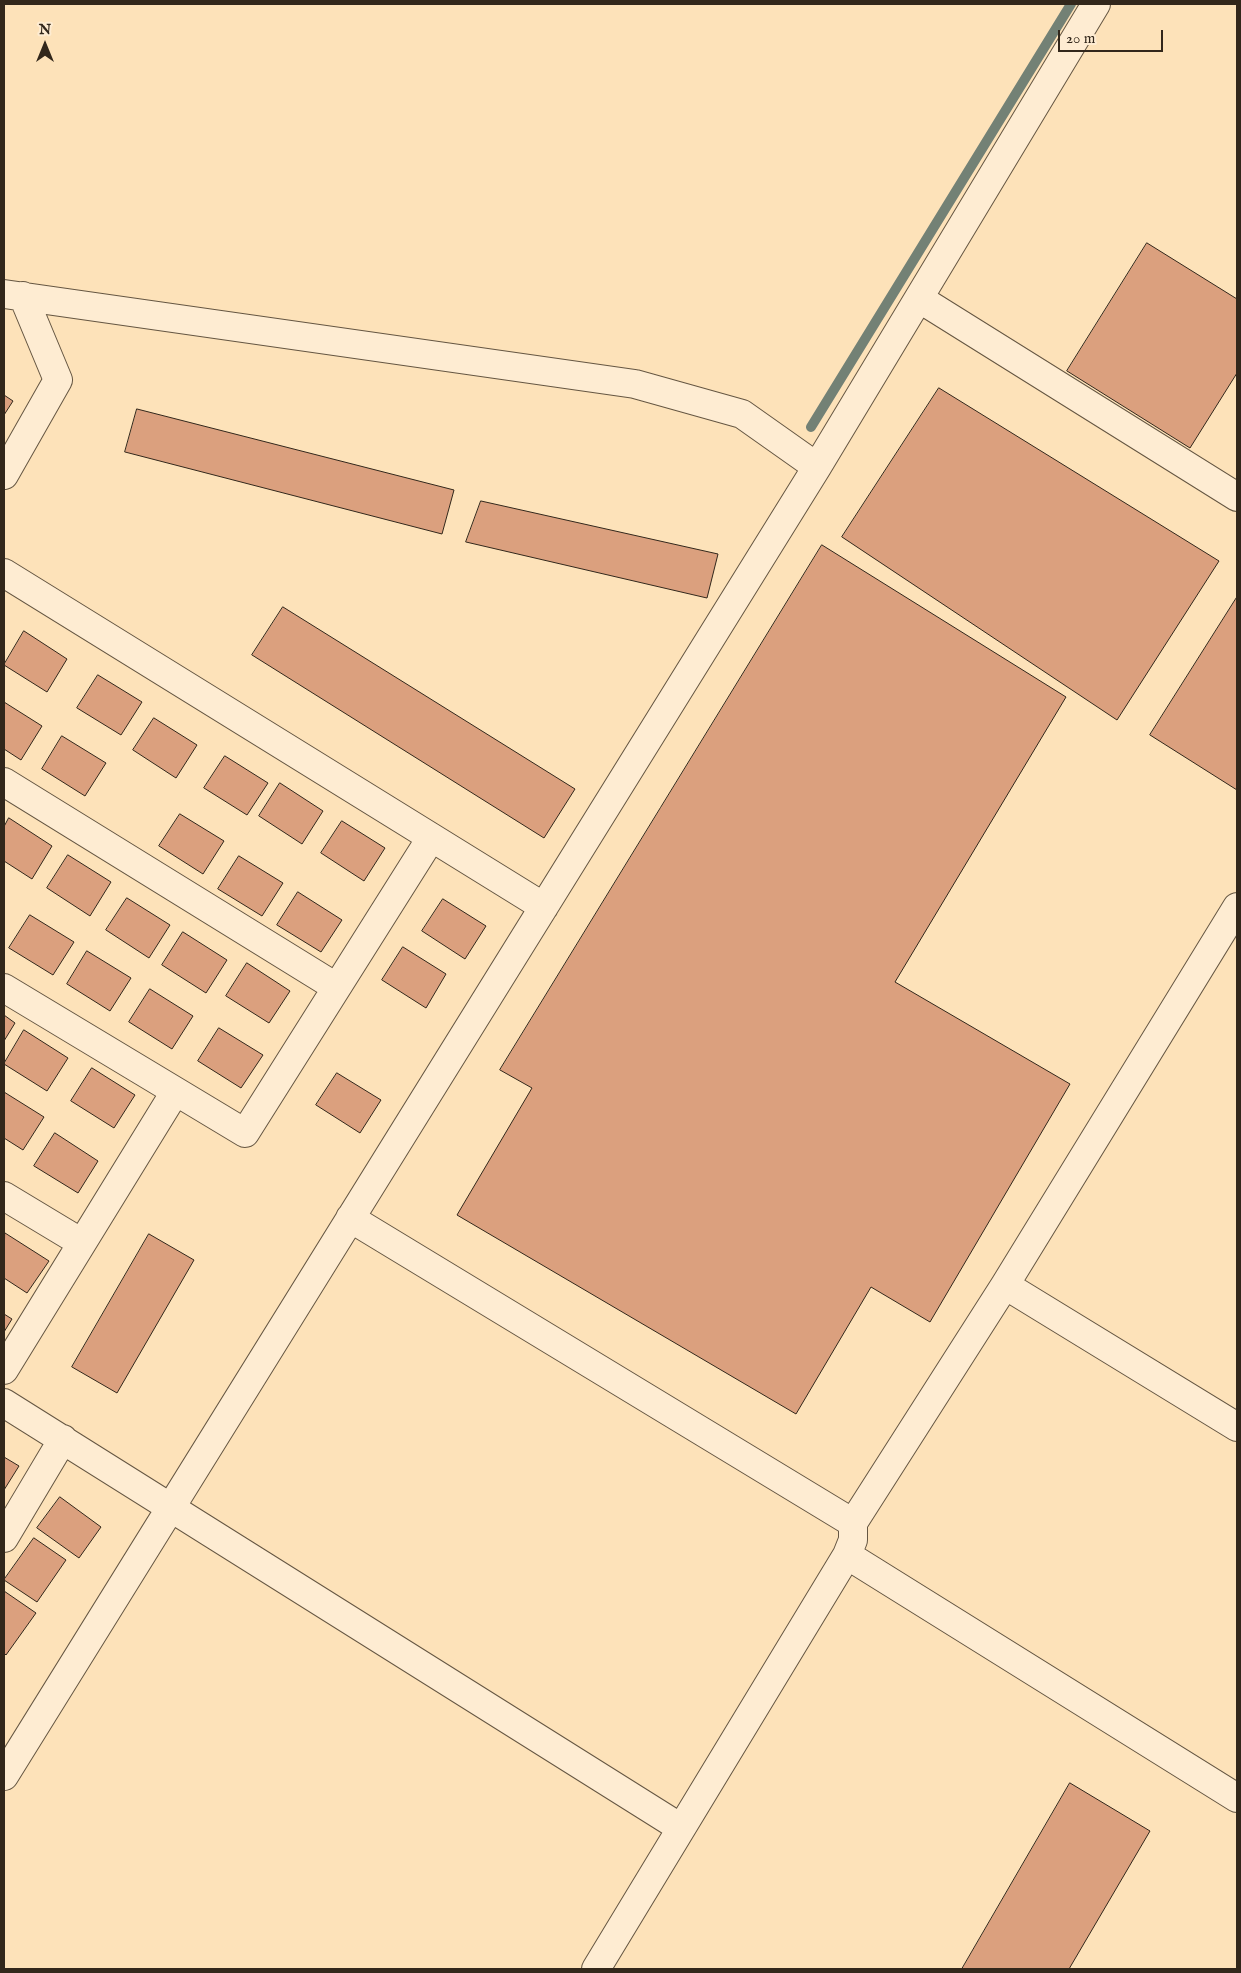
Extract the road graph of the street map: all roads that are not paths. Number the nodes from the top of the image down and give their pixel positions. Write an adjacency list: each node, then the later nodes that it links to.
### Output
1 (1096, 4): 3 (street)
2 (13, 295): 4 (street); 5 (street)
3 (920, 299): 4 (street); 6 (street)
4 (817, 467): 11 (street)
5 (4, 475)
6 (1237, 497)
7 (4, 573): 9 (street)
8 (4, 782): 12 (street)
9 (431, 838): 11 (street); 12 (street)
10 (1237, 907): 18 (street)
11 (544, 908): 16 (street)
12 (336, 987): 14 (street)
13 (4, 988): 14 (street)
14 (175, 1092): 17 (street)
15 (4, 1196): 17 (street)
16 (350, 1218): 23 (street); 24 (street)
17 (82, 1243): 19 (street)
18 (1005, 1285): 21 (street); 24 (street)
19 (4, 1370)
20 (4, 1403): 22 (street)
21 (1237, 1427)
22 (63, 1439): 23 (street); 25 (street)
23 (170, 1506): 27 (street); 29 (street)
24 (853, 1523): 26 (street)
25 (4, 1538)
26 (847, 1555): 28 (street); 29 (street)
27 (4, 1776)
28 (1237, 1798)
29 (681, 1828): 30 (street)
30 (596, 1969)

